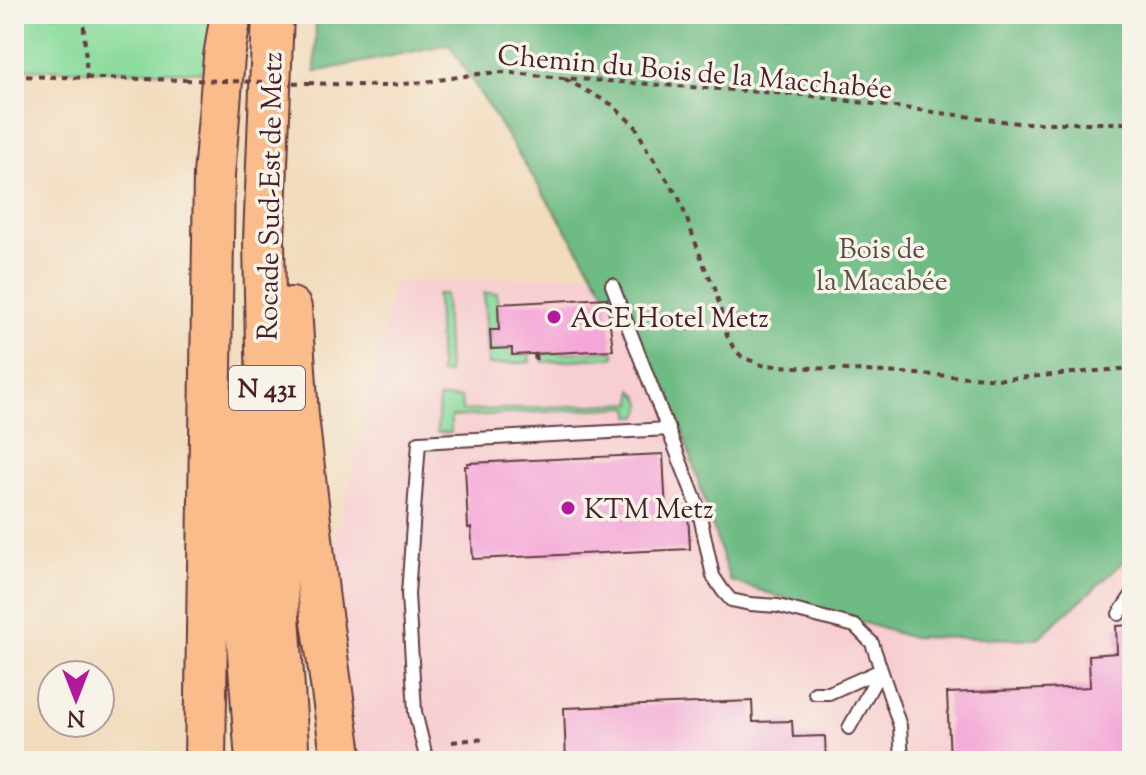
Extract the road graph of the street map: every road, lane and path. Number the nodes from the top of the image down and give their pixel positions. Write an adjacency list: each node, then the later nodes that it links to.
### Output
1 (83, 14): 4 (path)
2 (253, 17): 19 (highway); 20 (highway, Rocade Sud-Est de Metz / N 431); 21 (highway, Rocade Sud-Est de Metz / N 431); 22 (highway)
3 (14, 76): 4 (path, Chemin du Bois de la Macchabée)
4 (87, 78): 5 (path, Chemin du Bois de la Macchabée, bridge)
5 (563, 78): 6 (path, Chemin du Bois de la Macchabée); 10 (path)
6 (1132, 123)
7 (612, 285): 11 (lane)
8 (535, 354): 9 (path)
9 (536, 362)
10 (1132, 368)
11 (669, 429): 14 (lane); 23 (lane)
12 (1132, 595): 13 (lane)
13 (1119, 614)
14 (881, 670): 15 (lane); 16 (lane); 24 (lane)
15 (815, 693)
16 (849, 728)
17 (485, 741): 18 (path)
18 (452, 742)
19 (205, 761)
20 (256, 761)
21 (289, 761)
22 (342, 761)
23 (427, 761)
24 (902, 761)

